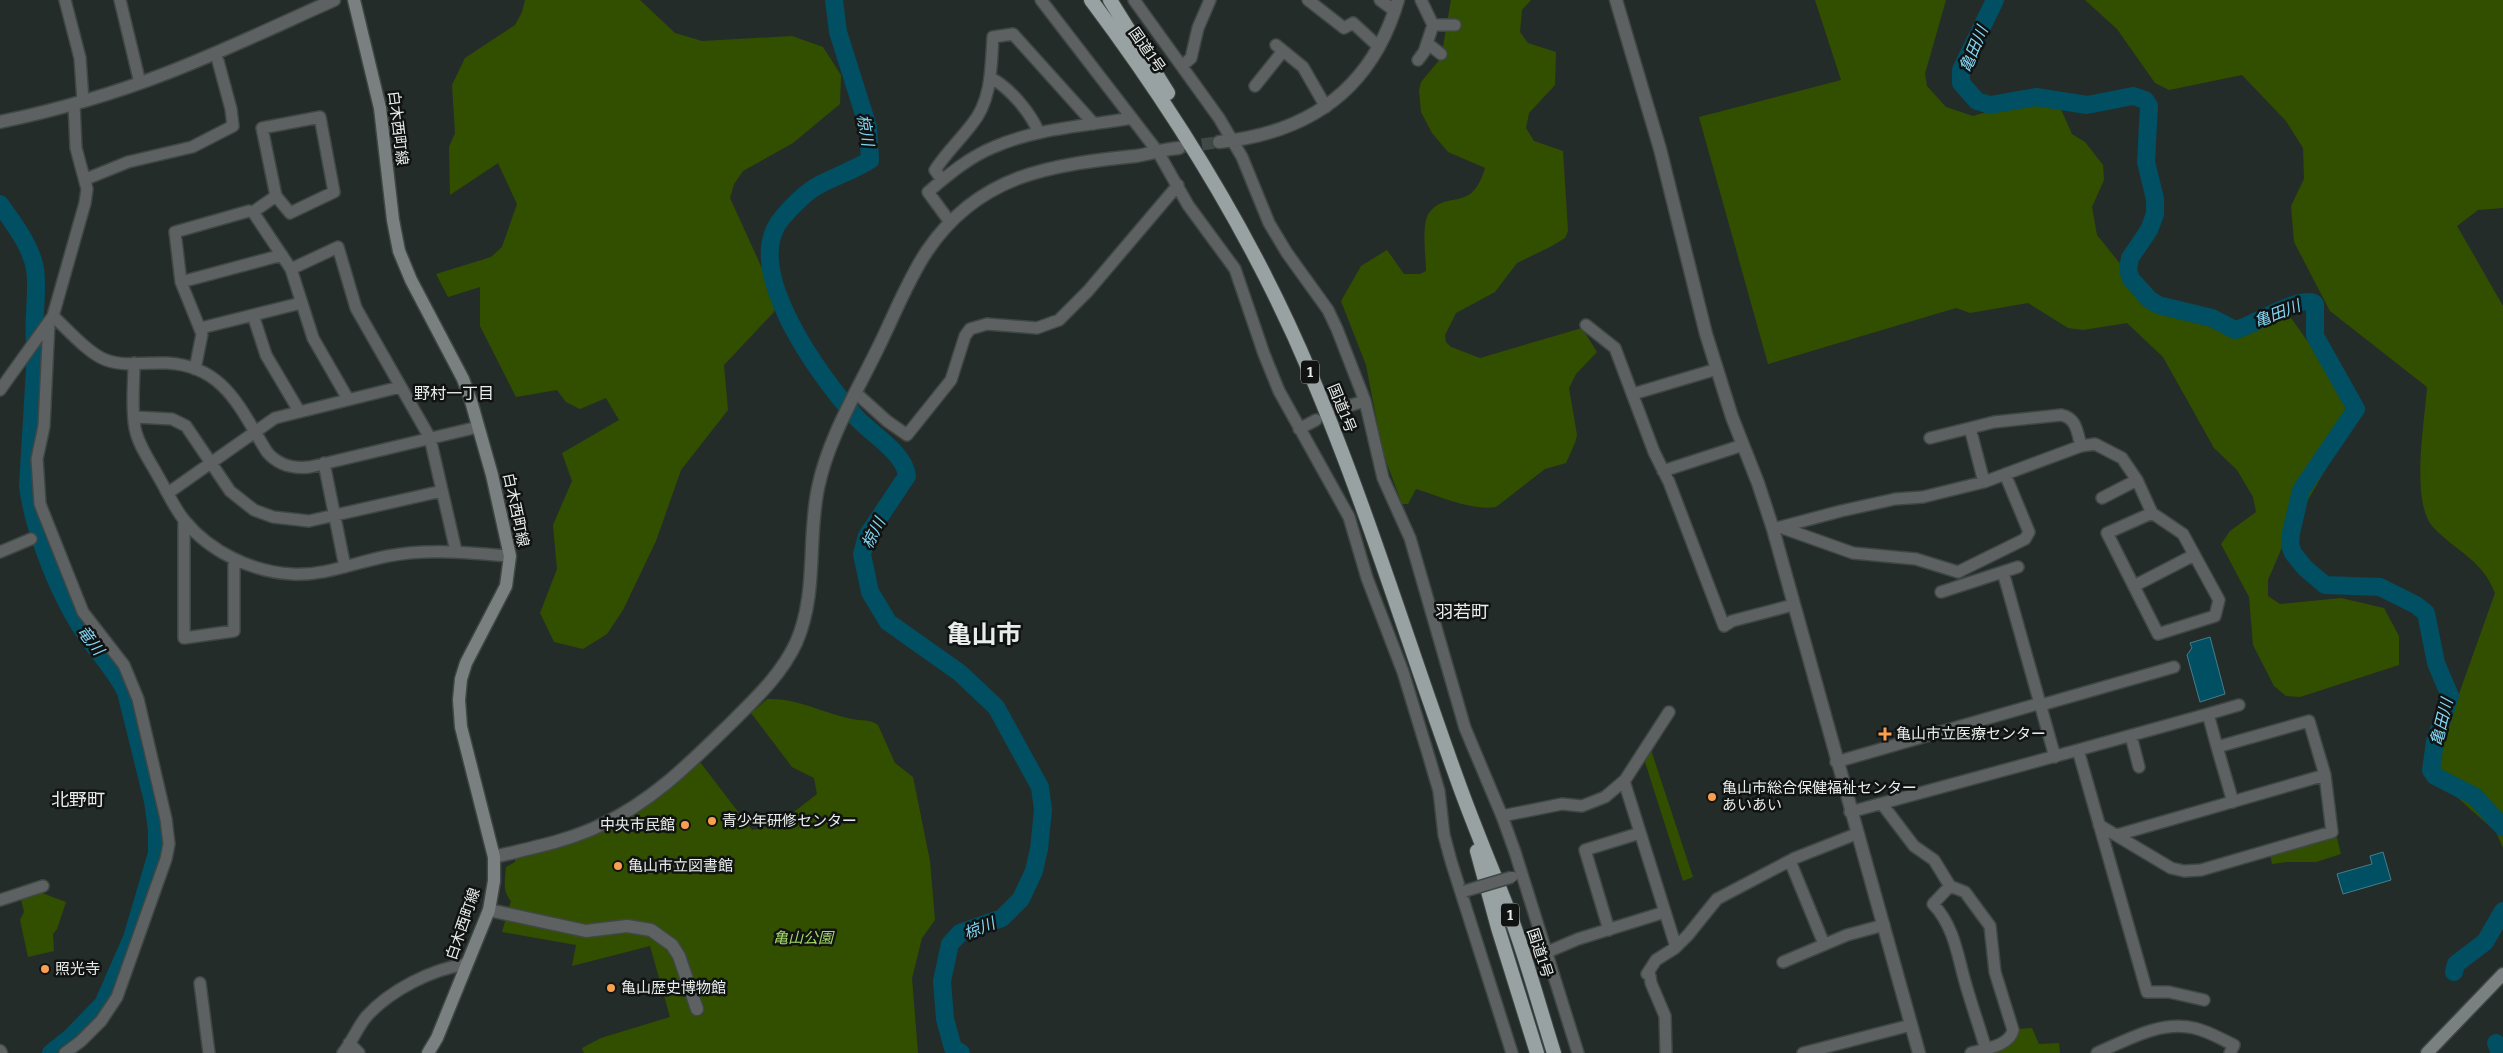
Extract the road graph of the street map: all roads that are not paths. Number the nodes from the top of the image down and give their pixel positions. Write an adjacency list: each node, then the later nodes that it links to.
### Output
1 (65, 0): 28 (street)
2 (120, 0): 26 (street)
3 (334, 0): 26 (street)
4 (354, 0): 66 (main road, 白木西町線)
5 (1041, 0): 30 (street)
6 (1080, 0): 20 (highway, 1)
7 (1091, 0): 20 (highway, 国道1号 / 1)
8 (1110, 0): 38 (highway, 1)
9 (1134, 0): 24 (street)
10 (1210, 0): 24 (street)
11 (1308, 0): 19 (street)
12 (1380, 0): 15 (street)
13 (1422, 0): 16 (street)
14 (1616, 0): 55 (street)
15 (1396, 6): 19 (street)
16 (1433, 25): 17 (street); 18 (street)
17 (1455, 25)
18 (1427, 43): 21 (street); 22 (street)
19 (1379, 47): 29 (street)
20 (1132, 54): 38 (highway, 国道1号 / 1)
21 (1441, 54)
22 (1418, 60)
23 (218, 61): 39 (street)
24 (1183, 65): 34 (street)
25 (991, 78): 32 (street); 33 (street); 40 (street)
26 (140, 83): 28 (street)
27 (1255, 86): 29 (street)
28 (79, 102): 31 (street); 39 (street)
29 (1326, 107): 34 (street)
30 (1132, 118): 32 (street); 37 (street)
31 (0, 122)
32 (1094, 124): 33 (street)
33 (1039, 133): 40 (street)
34 (1233, 141): 35 (street); 61 (street)
35 (1219, 142)
36 (1179, 148): 37 (street)
37 (1158, 152): 41 (street); 44 (street)
38 (1211, 178): 111 (highway, 国道1号 / 1)
39 (86, 179): 50 (street)
40 (942, 180): 44 (street)
41 (1178, 185): 59 (street); 68 (street)
42 (276, 196): 42 (street); 43 (street)
43 (253, 212): 45 (street); 47 (street)
44 (950, 222): 59 (street)
45 (282, 256): 46 (street); 47 (street)
46 (290, 269): 48 (street); 56 (street)
47 (181, 282): 52 (street)
48 (300, 303): 49 (street); 60 (street)
49 (253, 315): 52 (street); 63 (street)
50 (48, 323): 53 (street); 57 (street); 144 (street)
51 (1586, 325): 58 (street)
52 (201, 328): 54 (street)
53 (134, 363): 54 (street); 64 (street)
54 (195, 369): 69 (street)
55 (1717, 369): 58 (street); 72 (street)
56 (400, 388): 60 (street); 70 (street)
57 (0, 390)
58 (1633, 394): 76 (street)
59 (855, 396): 121 (street)
60 (348, 399): 63 (street)
61 (1365, 401): 62 (street); 116 (street)
62 (1338, 409)
63 (299, 411): 69 (street)
64 (134, 417): 75 (street); 81 (street)
65 (1316, 420): 68 (street)
66 (478, 427): 70 (street); 91 (main road, 白木西町線)
67 (1970, 428): 71 (street); 73 (street); 79 (street)
68 (1299, 429): 126 (street)
69 (255, 433): 74 (street); 75 (street)
70 (430, 438): 74 (street); 80 (street)
71 (1930, 438)
72 (1743, 445): 76 (street); 86 (street)
73 (2081, 446): 77 (street); 78 (street)
74 (324, 463): 84 (street)
75 (212, 464): 81 (street); 84 (street)
76 (1663, 471): 98 (street)
77 (2005, 474): 79 (street); 86 (street)
78 (2136, 480): 82 (street); 83 (street)
79 (1984, 482): 86 (street)
80 (442, 491): 84 (street); 89 (street)
81 (168, 493): 85 (street)
82 (2102, 498)
83 (2152, 513): 90 (street); 96 (street)
84 (334, 516): 93 (street)
85 (184, 520): 92 (street); 92 (street)
86 (1776, 528): 98 (street)
87 (31, 540): 88 (street)
88 (0, 552)
89 (456, 552): 91 (street); 93 (street)
90 (2194, 555): 96 (street); 96 (street)
91 (510, 556): 121 (main road, 白木西町線)
92 (234, 559): 93 (street)
93 (346, 567)
94 (2018, 567): 95 (street)
95 (2003, 572): 97 (street); 100 (street)
96 (2134, 586)
97 (1941, 592)
98 (1793, 605): 108 (street)
99 (2174, 667): 100 (street)
100 (2041, 704): 107 (street); 108 (street)
101 (2239, 706): 103 (street)
102 (1669, 712): 112 (street)
103 (2208, 714): 104 (street); 105 (street)
104 (2131, 736): 106 (street); 109 (street)
105 (2217, 747): 110 (street); 113 (street)
106 (2078, 750): 107 (street); 117 (street)
107 (2055, 757): 114 (street)
108 (1836, 762): 115 (street)
109 (2139, 767)
110 (2325, 775): 113 (street); 120 (street)
111 (1457, 780): 149 (highway, 国道1号 / 1); 150 (highway, 国道1号 / 1)
112 (1624, 781): 116 (street); 118 (street)
113 (2233, 802): 120 (street)
114 (1882, 804): 115 (street); 125 (street)
115 (1850, 812): 119 (street)
116 (1502, 816): 123 (street)
117 (2099, 825): 120 (street); 139 (street)
118 (1640, 833): 129 (street); 131 (street)
119 (1856, 834): 122 (street); 130 (street)
120 (2117, 835)
121 (494, 857): 128 (main road, 白木西町線)
122 (1790, 861): 132 (street); 133 (street)
123 (1517, 875): 126 (street, bridge); 134 (street)
124 (43, 886): 127 (street)
125 (1950, 886): 143 (street); 143 (street)
126 (1463, 892): 148 (street)
127 (0, 900)
128 (489, 910): 136 (main road, 白木西町線); 140 (street)
129 (1665, 912): 131 (street); 133 (street)
130 (1884, 925): 132 (street); 141 (street)
131 (1609, 930): 134 (street)
132 (1824, 944): 135 (street)
133 (1676, 946): 152 (street)
134 (1545, 953): 151 (street)
135 (1783, 962)
136 (467, 964): 142 (street); 147 (main road, 白木西町線)
137 (2503, 974): 158 (main road)
138 (200, 983): 145 (street)
139 (2204, 1000)
140 (697, 1009)
141 (1911, 1025): 153 (street); 154 (street)
142 (346, 1048): 146 (street)
143 (1987, 1051): 155 (street)
144 (65, 1053)
145 (209, 1053)
146 (358, 1053)
147 (428, 1053)
148 (1512, 1053)
149 (1537, 1053)
150 (1554, 1053)
151 (1578, 1053)
152 (1666, 1053)
153 (1803, 1053)
154 (1919, 1053)
155 (1970, 1053)
156 (2097, 1053): 157 (street)
157 (2230, 1053)
158 (2427, 1053)

